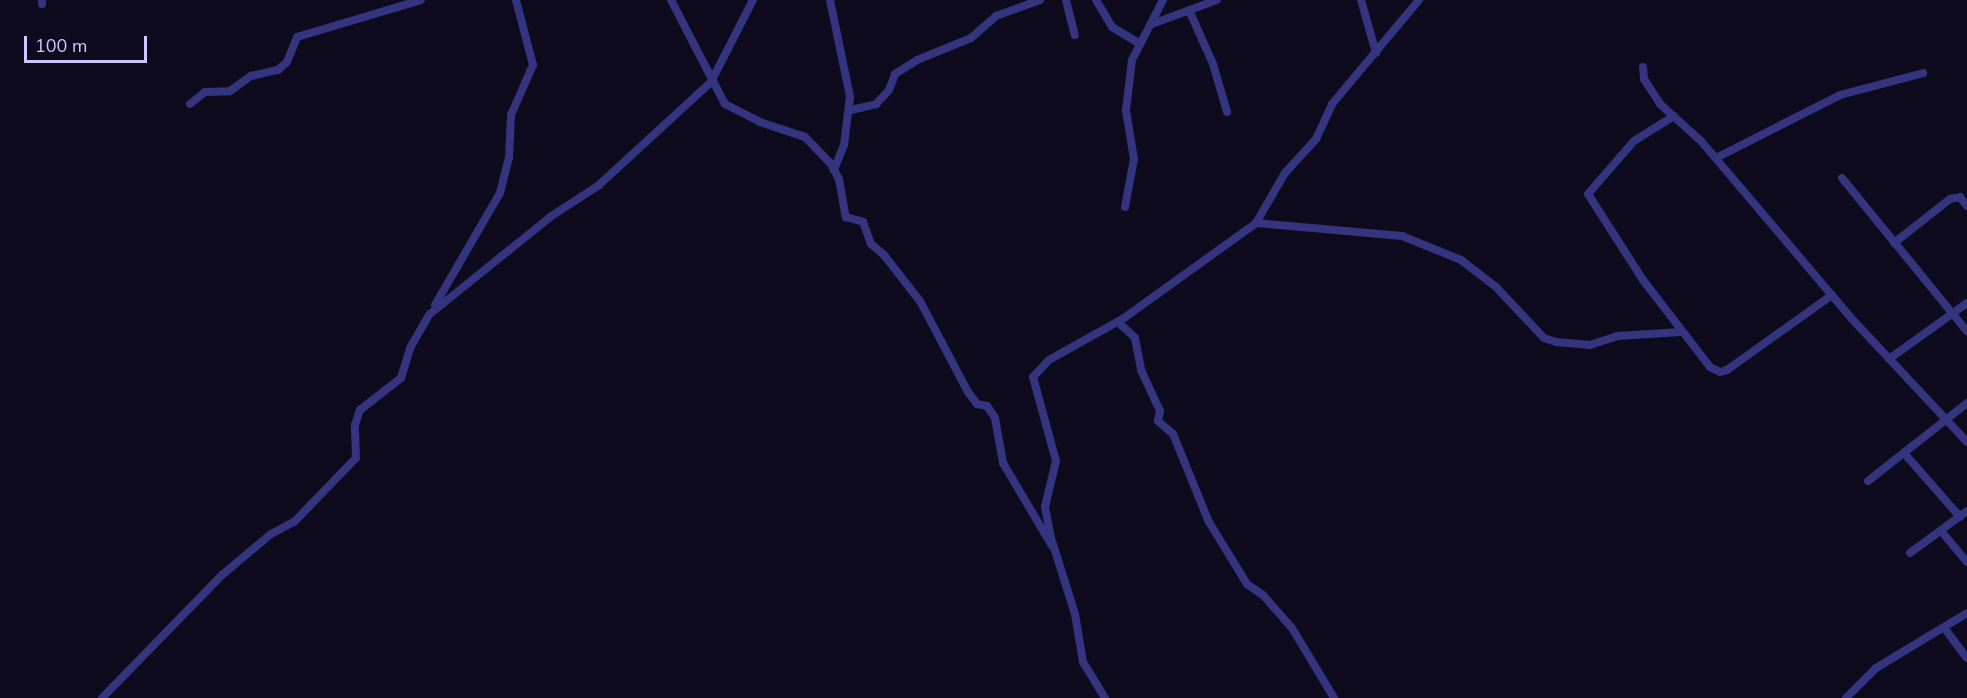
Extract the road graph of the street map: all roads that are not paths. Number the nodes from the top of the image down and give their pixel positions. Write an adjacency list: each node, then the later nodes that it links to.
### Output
1 (421, 0): 22 (street)
2 (516, 0): 35 (street)
3 (671, 0): 21 (street)
4 (753, 0): 21 (street)
5 (830, 0): 23 (street)
6 (1040, 0): 23 (street)
7 (1061, 0): 8 (street)
8 (1066, 0): 16 (street)
9 (1096, 0): 17 (street)
10 (1163, 0): 15 (street)
11 (1217, 0): 14 (street)
12 (1361, 0): 18 (street)
13 (1419, 0): 18 (street)
14 (1189, 10): 15 (street); 24 (street)
15 (1152, 24): 17 (street)
16 (1075, 35)
17 (1139, 43): 30 (street)
18 (1376, 53): 31 (street)
19 (1643, 67): 25 (street)
20 (1923, 73): 26 (street)
21 (711, 82): 27 (street); 35 (street)
22 (190, 104)
23 (850, 110): 27 (street)
24 (1227, 112)
25 (1674, 116): 26 (street); 39 (street)
26 (1716, 159): 33 (street)
27 (834, 170): 48 (street)
28 (1842, 178): 32 (street)
29 (1967, 206): 32 (street)
30 (1125, 207)
31 (1256, 223): 37 (street); 39 (street)
32 (1894, 243): 36 (street)
33 (1832, 295): 39 (street); 40 (street)
34 (1967, 303): 36 (street)
35 (430, 314): 54 (street)
36 (1953, 315): 38 (street); 40 (street)
37 (1118, 322): 48 (street); 56 (street)
38 (1967, 331)
39 (1681, 332)
40 (1889, 359): 42 (street)
41 (1967, 403): 42 (street)
42 (1946, 419): 43 (street); 44 (street)
43 (1967, 442)
44 (1904, 453): 45 (street); 46 (street)
45 (1868, 481)
46 (1963, 514): 47 (street)
47 (1941, 531): 49 (street); 50 (street)
48 (1054, 549): 55 (street)
49 (1910, 553)
50 (1967, 561)
51 (1967, 613): 52 (street)
52 (1945, 629): 53 (street); 57 (street)
53 (1967, 658)
54 (102, 698)
55 (1105, 698)
56 (1335, 698)
57 (1846, 698)

